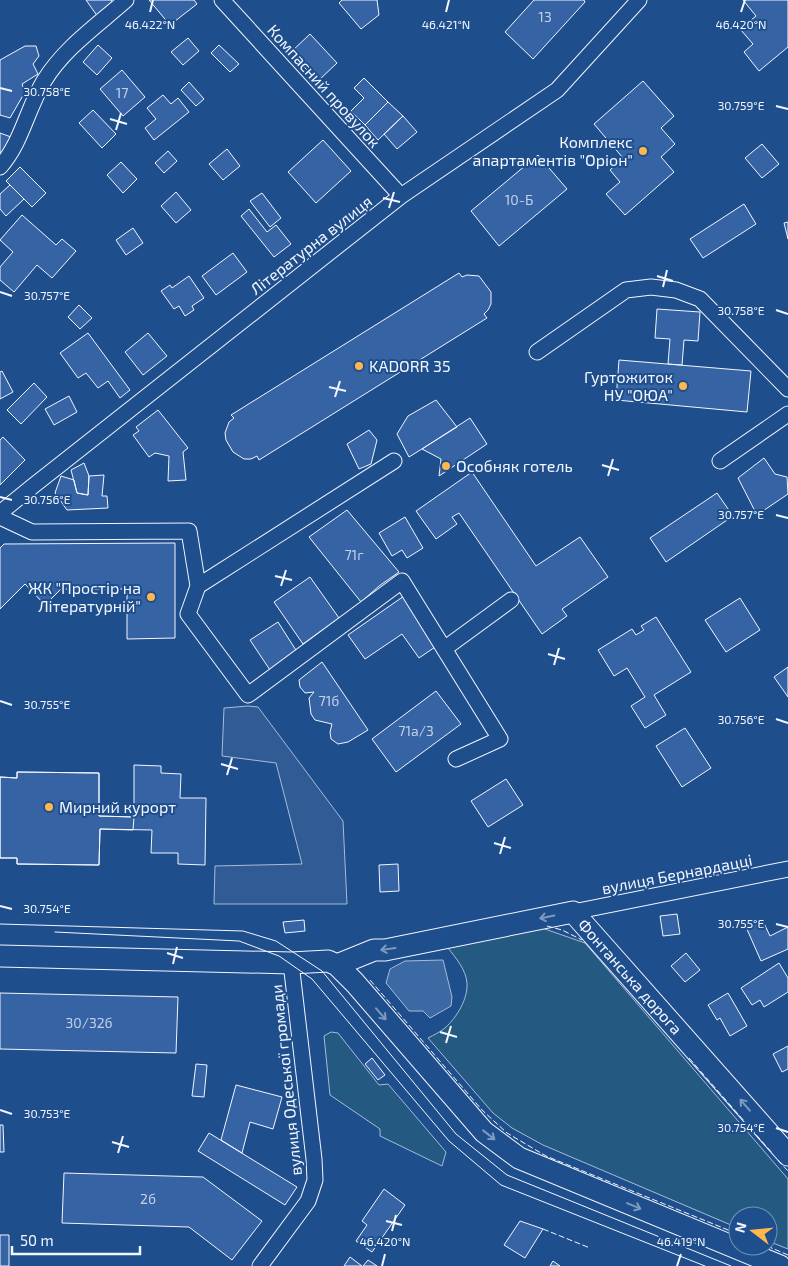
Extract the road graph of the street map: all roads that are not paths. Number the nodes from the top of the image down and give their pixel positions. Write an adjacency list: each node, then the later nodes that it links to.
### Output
1 (126, 0): 4 (street)
2 (222, 0): 5 (street, Компасний провулок)
3 (639, 0): 5 (street, Літературна вулиця)
4 (0, 167)
5 (401, 196): 11 (street, Літературна вулиця)
6 (537, 352): 7 (street)
7 (788, 389)
8 (788, 414): 10 (street)
9 (394, 461): 13 (street)
10 (720, 462)
11 (0, 513)
12 (0, 517): 13 (street)
13 (198, 586): 15 (street)
14 (511, 600): 15 (street)
15 (444, 649): 16 (street)
16 (456, 759)
17 (788, 870): 18 (street, вулиця Бернардацці)
18 (573, 912): 21 (main road, Фонтанська дорога, one-way to 21); 22 (main road, Фонтанська дорога, one-way to 18)
19 (0, 956): 20 (main road, Фонтанська дорога)
20 (292, 963): 21 (main road, Фонтанська дорога); 23 (street, вулиця Одеської громади)
21 (337, 965): 24 (main road, one-way to 24)
22 (788, 1155)
23 (260, 1266)
24 (780, 1266)

